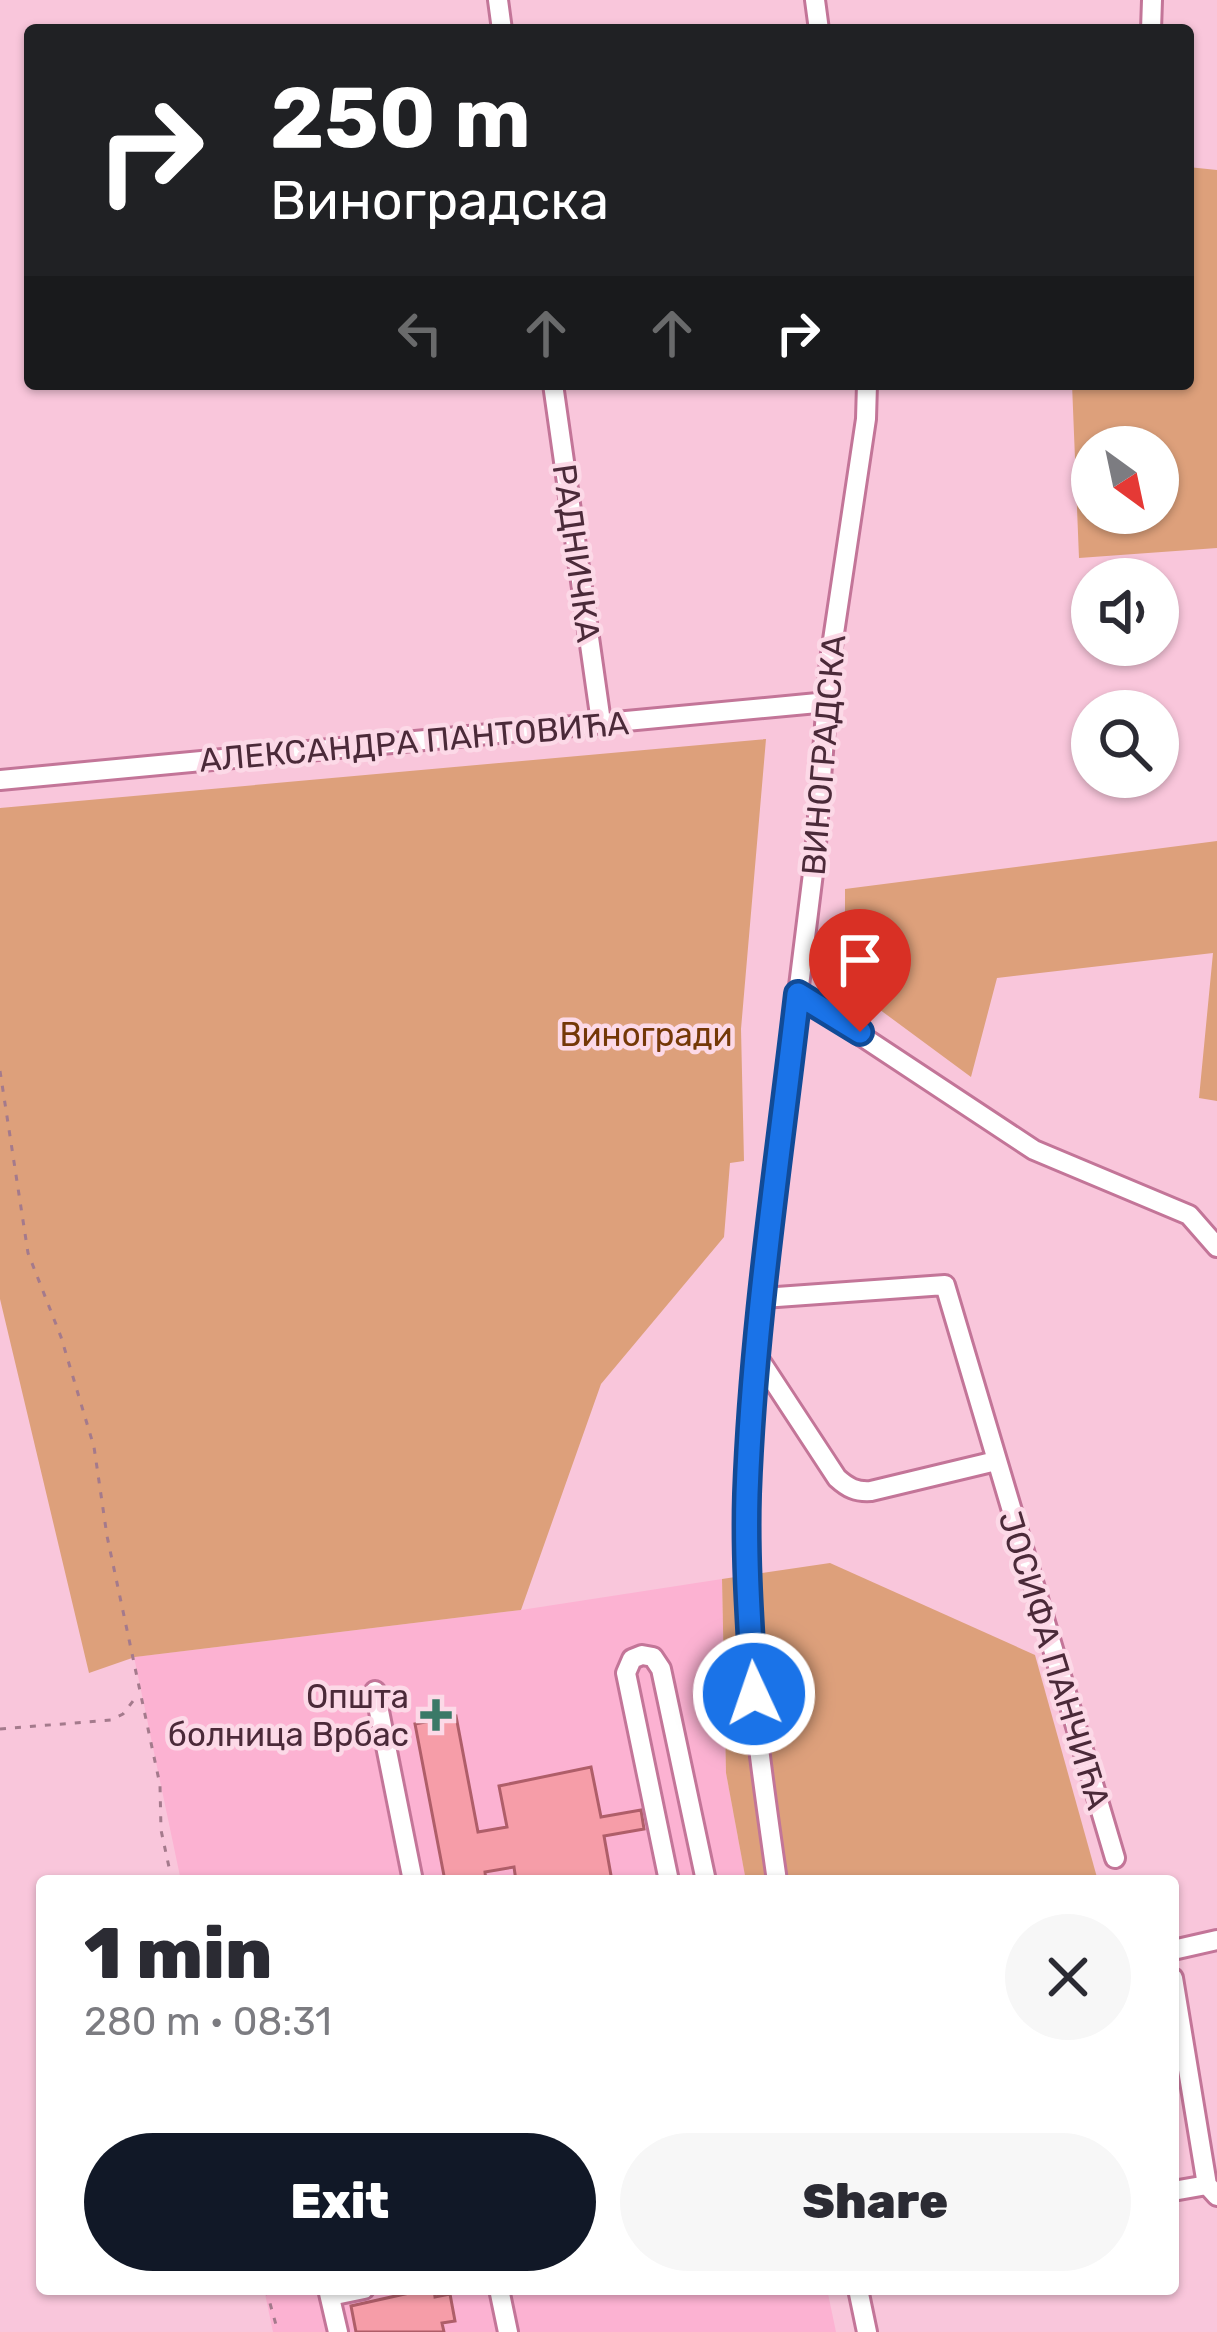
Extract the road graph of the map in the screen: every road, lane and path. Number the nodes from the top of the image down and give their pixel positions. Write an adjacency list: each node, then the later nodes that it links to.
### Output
1 (554, 390): 4 (street, РАДНИЧКА)
2 (867, 390): 3 (street, ВИНОГРАДСКА)
3 (829, 702): 4 (street, АЛЕКСАНДРА ПАНТОВИЋА); 6 (street, ВИНОГРАДСКА)
4 (601, 722): 5 (street, АЛЕКСАНДРА ПАНТОВИЋА)
5 (0, 780)
6 (798, 994): 8 (street); 10 (street, ВИНОГРАДСКА)
7 (0, 1072): 14 (path)
8 (1211, 1230): 9 (street)
9 (1217, 1246)
10 (763, 1298): 11 (street, ВИНОГРАДСКА); 12 (street, ЈОСИФА ПАНЧИЋА)
11 (756, 1355): 12 (street); 21 (street, ВИНОГРАДСКА)
12 (996, 1461): 16 (street, ЈОСИФА ПАНЧИЋА)
13 (375, 1690): 18 (street)
14 (138, 1695): 15 (path); 17 (path)
15 (0, 1729)
16 (1114, 1858)
17 (171, 1875)
18 (412, 1875)
19 (668, 1875): 20 (street)
20 (705, 1875)
21 (776, 1875)
22 (1217, 1940): 23 (street)
23 (1179, 1949)
24 (1179, 2011): 25 (street)
25 (1212, 2190): 26 (street)
26 (1179, 2191)
27 (268, 2295): 31 (path)
28 (330, 2295): 32 (street)
29 (500, 2295): 33 (street)
30 (859, 2295): 34 (street)
31 (278, 2332)
32 (338, 2332)
33 (508, 2332)
34 (867, 2332)

